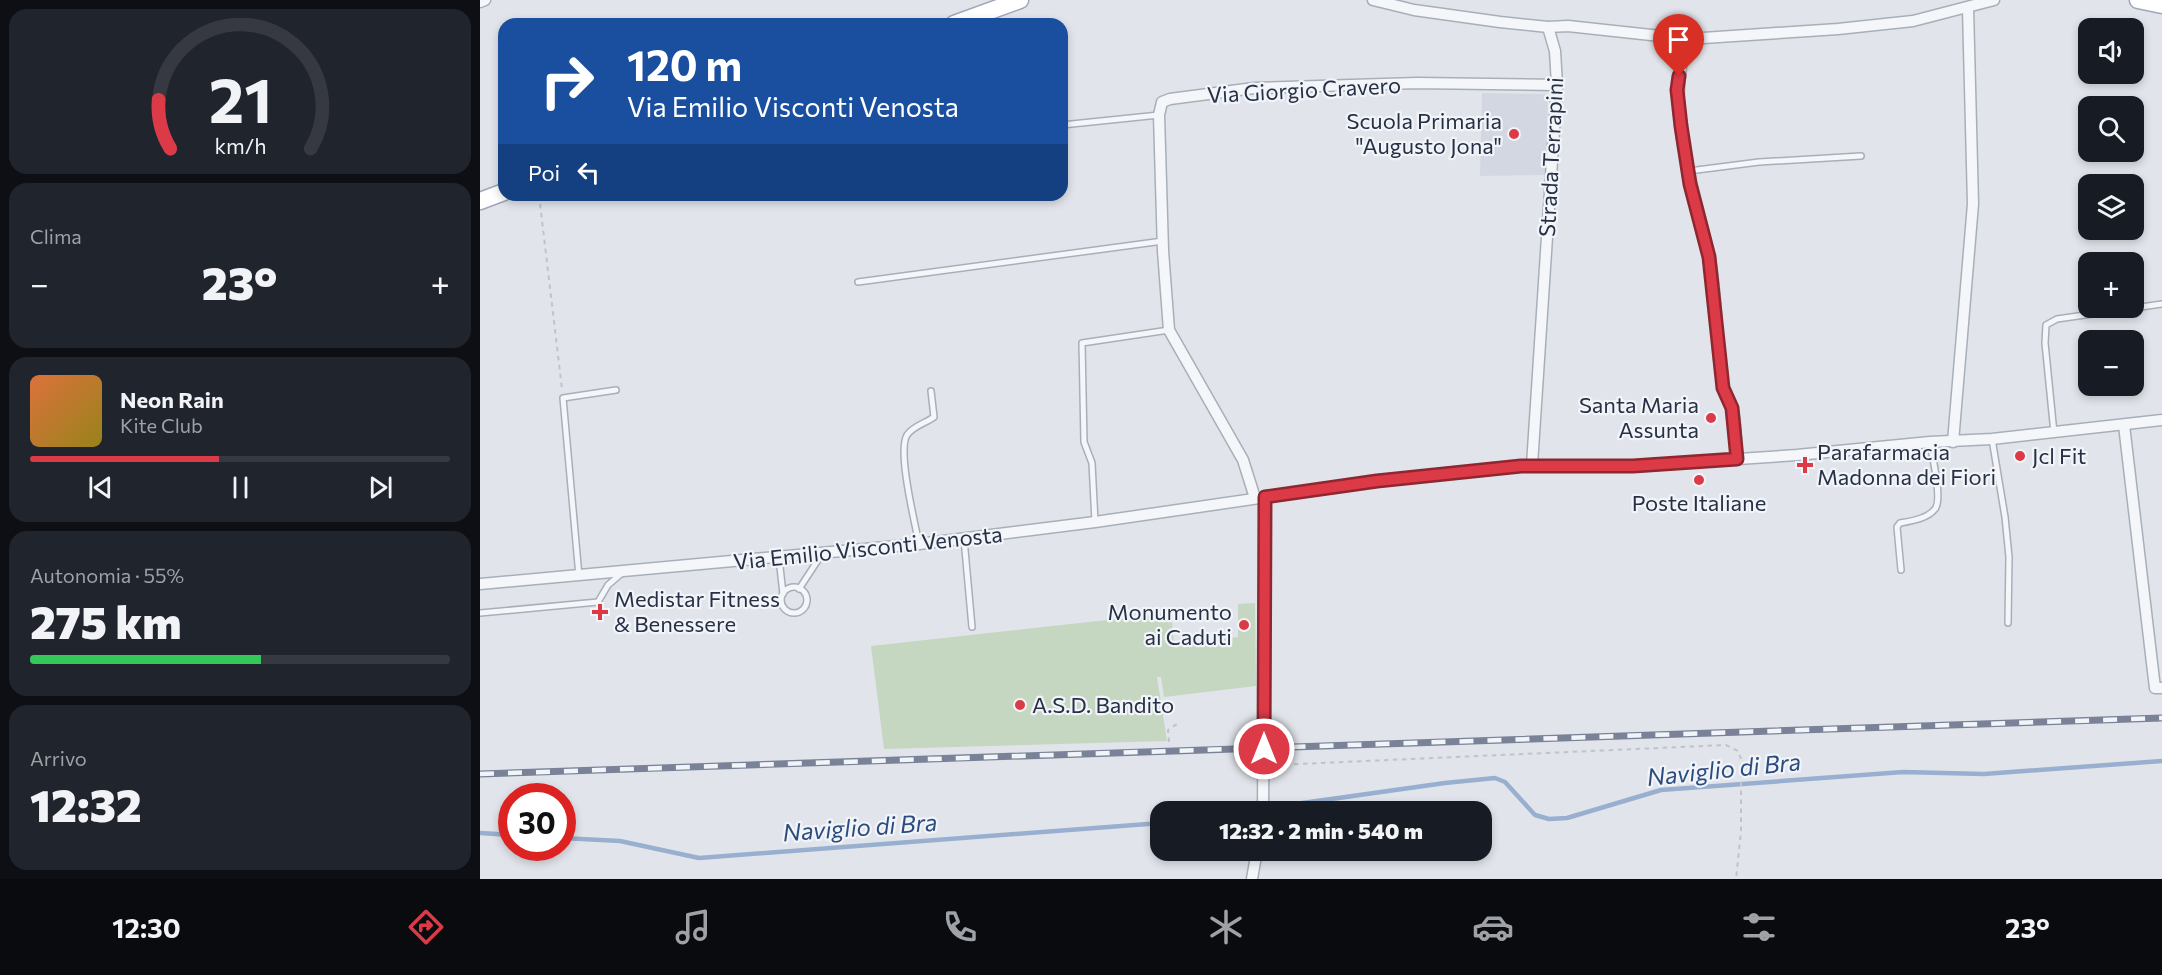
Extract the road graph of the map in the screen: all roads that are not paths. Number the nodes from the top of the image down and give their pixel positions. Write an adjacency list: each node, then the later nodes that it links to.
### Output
1 (485, 0): 6 (street)
2 (1020, 0): 9 (main road)
3 (1373, 0): 10 (street)
4 (1994, 0): 8 (street)
5 (2138, 0): 7 (main road)
6 (480, 2)
7 (2162, 5)
8 (1968, 8): 11 (street); 30 (street)
9 (970, 18)
10 (1548, 27): 11 (street); 12 (street, Strada Terrapini)
11 (1688, 39): 16 (street)
12 (1557, 85): 13 (street, Via Giorgio Cravero); 32 (street, Strada Terrapini)
13 (1160, 115): 14 (lane); 19 (street)
14 (1068, 124)
15 (1861, 156): 16 (lane)
16 (1688, 171): 31 (street)
17 (498, 194): 18 (main road)
18 (480, 201)
19 (1163, 241): 20 (lane); 22 (street)
20 (858, 282)
21 (2162, 304): 27 (lane)
22 (1169, 330): 33 (street); 34 (lane)
23 (616, 390): 41 (lane)
24 (931, 391): 36 (lane)
25 (2162, 420): 26 (street, Via Emilio Visconti Venosta)
26 (2124, 425): 27 (street, Via Emilio Visconti Venosta); 48 (street)
27 (2054, 433): 28 (street, Via Emilio Visconti Venosta)
28 (1992, 439): 30 (street, Via Emilio Visconti Venosta); 46 (lane)
29 (1930, 442): 30 (street, Via Emilio Visconti Venosta); 31 (street, Via Emilio Visconti Venosta); 39 (lane)
30 (1953, 442)
31 (1737, 459): 32 (street, Via Emilio Visconti Venosta)
32 (1532, 465): 33 (street, Via Emilio Visconti Venosta)
33 (1260, 497): 34 (street, Via Emilio Visconti Venosta); 49 (street)
34 (1095, 522): 35 (street, Via Emilio Visconti Venosta)
35 (964, 539): 36 (street, Via Emilio Visconti Venosta); 47 (lane)
36 (919, 544): 37 (street, Via Emilio Visconti Venosta)
37 (822, 554): 38 (street, Via Emilio Visconti Venosta); 43 (lane)
38 (779, 558): 40 (street, Via Emilio Visconti Venosta); 44 (lane)
39 (1901, 570)
40 (622, 573): 41 (street, Via Emilio Visconti Venosta); 45 (lane)
41 (579, 577): 42 (street, Via Emilio Visconti Venosta)
42 (480, 584)
43 (799, 589): 44 (lane); 44 (lane)
44 (783, 594)
45 (480, 613)
46 (2007, 623)
47 (972, 627)
48 (2162, 688)
49 (1263, 801)
50 (1255, 861): 51 (street)
51 (1252, 879)

